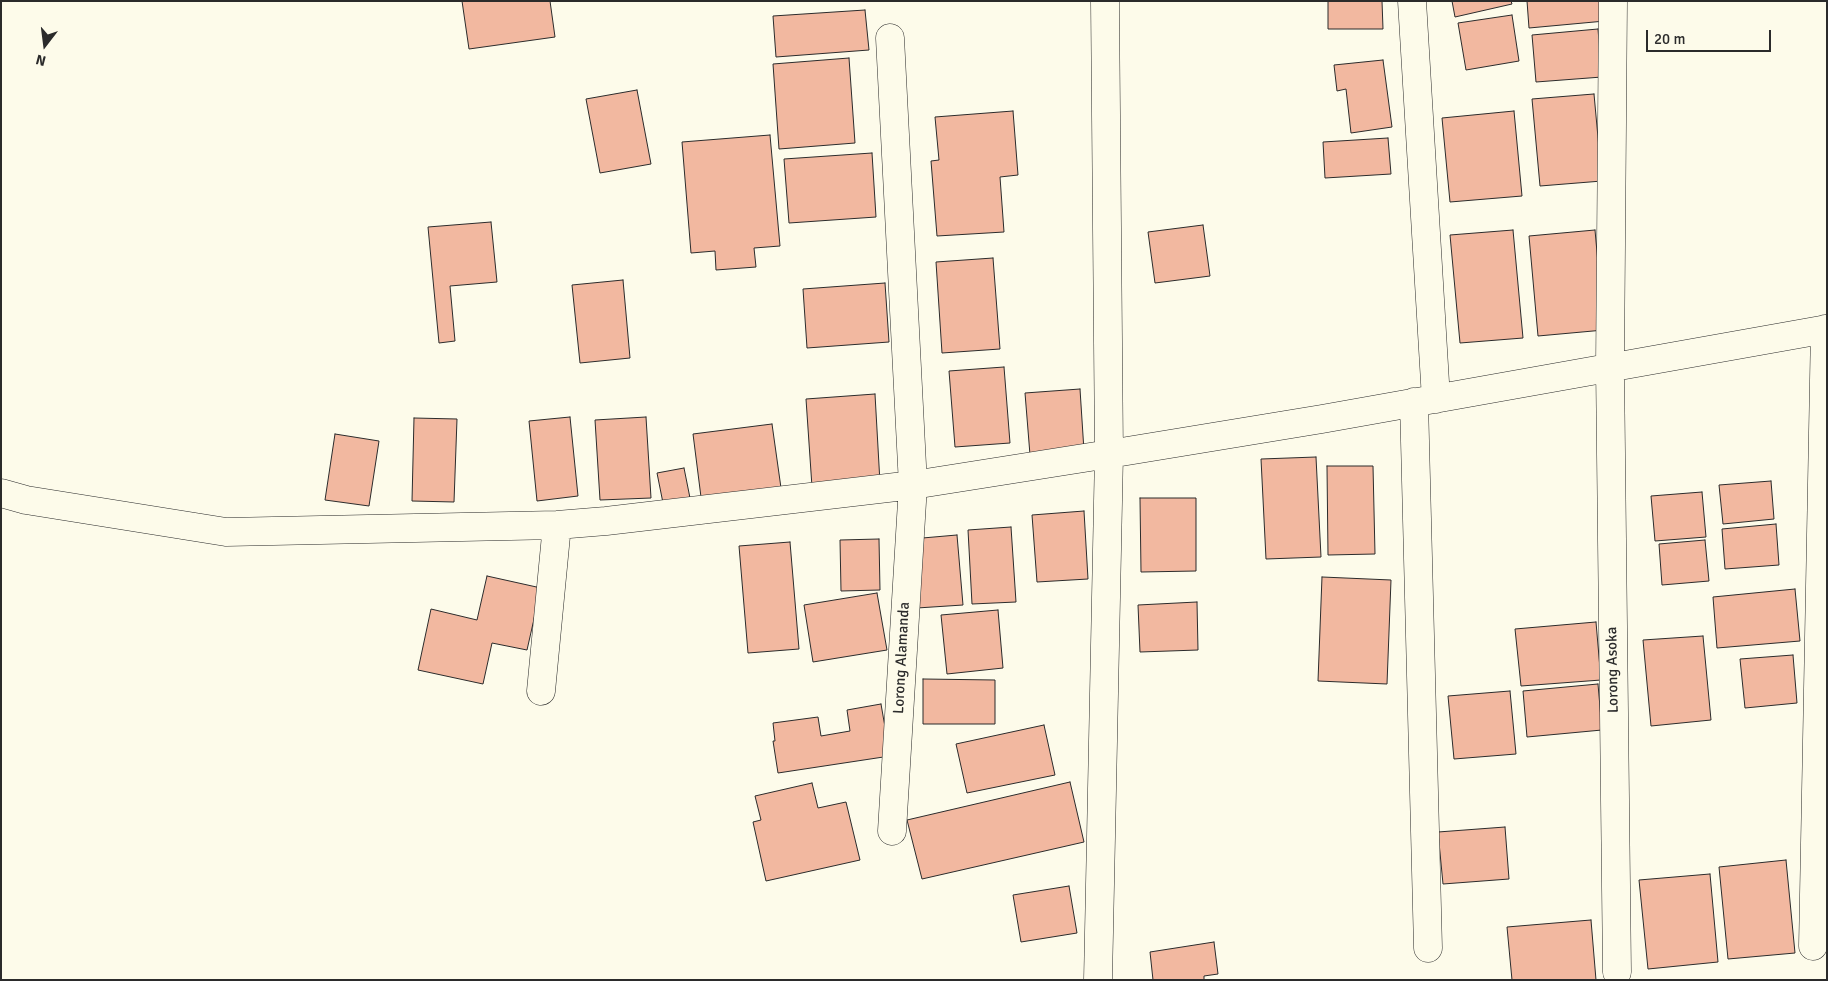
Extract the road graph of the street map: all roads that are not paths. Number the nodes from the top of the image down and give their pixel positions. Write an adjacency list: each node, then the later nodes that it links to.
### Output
1 (1105, 1): 8 (street)
2 (1412, 1): 7 (street)
3 (1613, 1): 6 (street, Lorong Asoka)
4 (890, 38): 9 (street, Lorong Alamanda)
5 (1826, 329): 6 (street); 14 (street)
6 (1610, 368): 7 (street); 16 (street, Lorong Asoka)
7 (1425, 401): 8 (street); 15 (street)
8 (1109, 454): 9 (street); 17 (street)
9 (913, 485): 11 (street); 13 (street, Lorong Alamanda)
10 (1, 493): 11 (street)
11 (557, 525): 12 (street)
12 (541, 691)
13 (892, 831)
14 (1813, 946)
15 (1428, 948)
16 (1617, 972)
17 (1098, 980)

